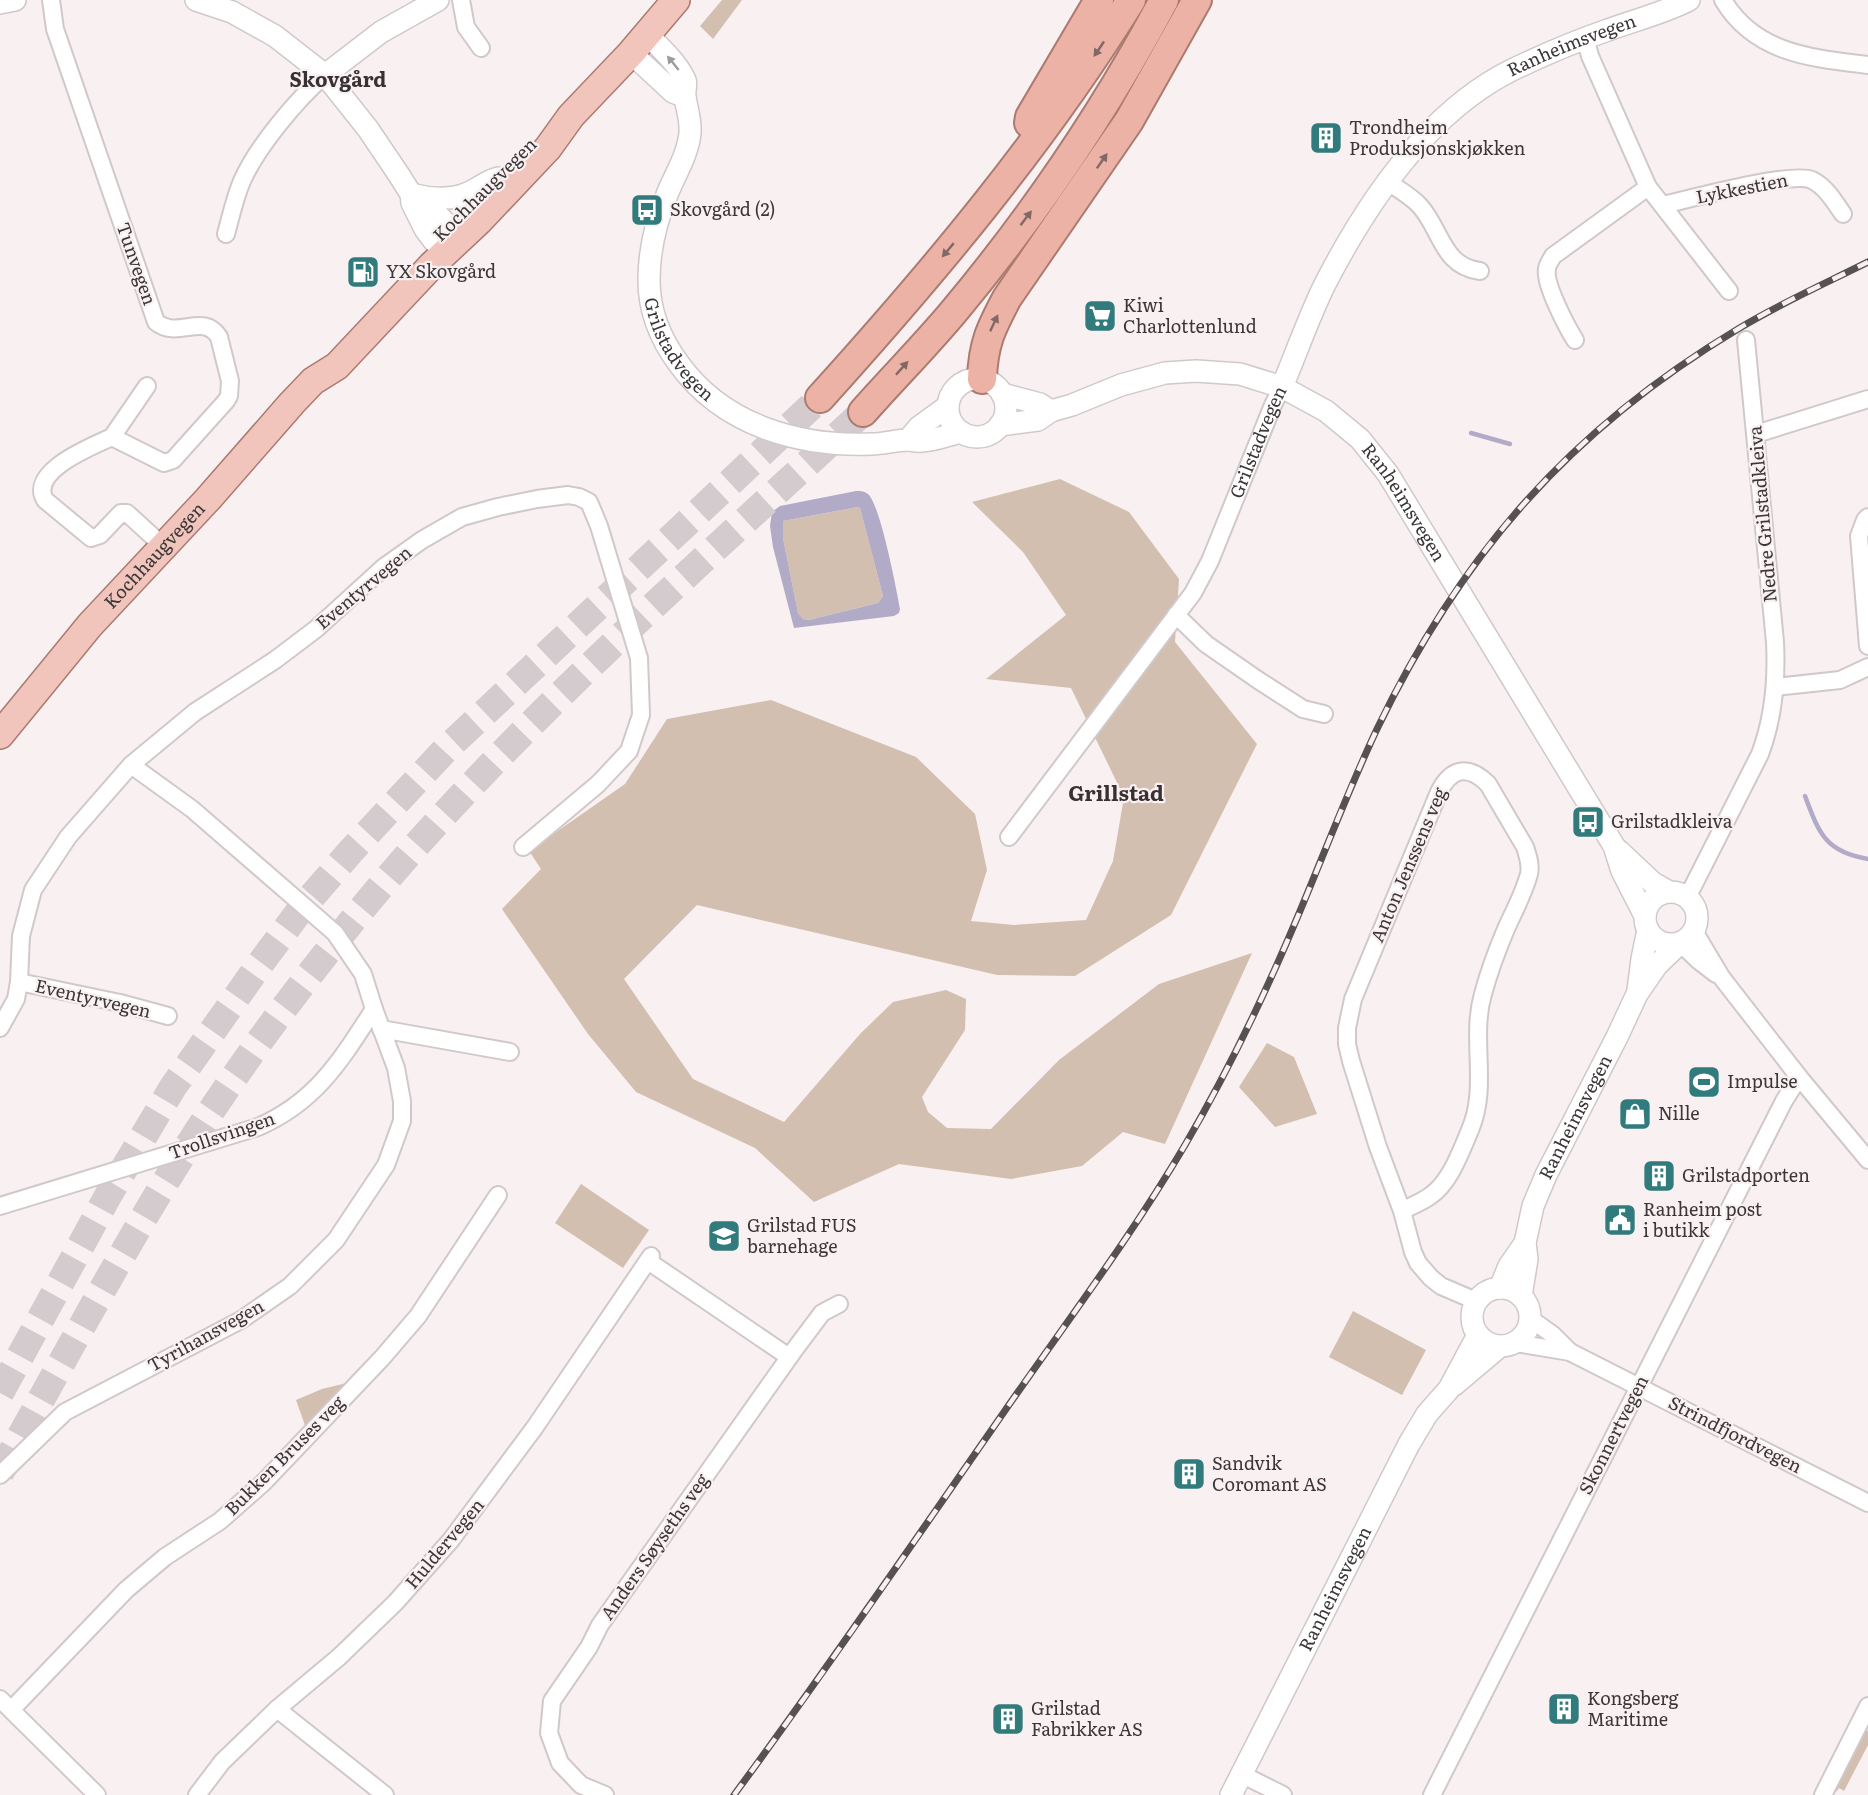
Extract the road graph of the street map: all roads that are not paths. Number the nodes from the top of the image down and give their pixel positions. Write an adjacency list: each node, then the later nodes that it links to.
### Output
1 (15, 0): 13 (street)
2 (51, 0): 44 (street, Tunvegen)
3 (196, 0): 18 (street)
4 (438, 0): 18 (street)
5 (461, 0): 16 (street)
6 (676, 0): 15 (main road, Kochhaugvegen)
7 (1099, 0): 20 (highway)
8 (1131, 0): 20 (highway, one-way to 20)
9 (1164, 0): 40 (highway, one-way to 9)
10 (1197, 0): 34 (highway, one-way to 10)
11 (1689, 0): 14 (street, Ranheimsvegen)
12 (1723, 0): 17 (street)
13 (0, 3)
14 (1585, 38): 22 (street, Ranheimsvegen); 23 (street)
15 (639, 43): 19 (main road, Kochhaugvegen); 45 (street, Grilstadvegen)
16 (481, 48)
17 (1868, 65)
18 (326, 75): 24 (street); 27 (street)
19 (571, 116): 21 (main road, Kochhaugvegen); 28 (main road, Kochhaugvegen)
20 (1024, 154): 36 (highway, one-way to 36)
21 (498, 178): 24 (street); 28 (main road, Kochhaugvegen)
22 (1386, 181): 29 (street); 35 (street, Ranheimsvegen)
23 (1648, 187): 25 (street); 31 (street)
24 (416, 195): 28 (street)
25 (1663, 205): 26 (street, Lykkestien); 30 (street)
26 (1843, 214)
27 (225, 234)
28 (445, 237): 47 (main road, Kochhaugvegen)
29 (1480, 271)
30 (1729, 291)
31 (1575, 340)
32 (1746, 340): 43 (street, Nedre Grilstadkleiva)
33 (147, 386): 44 (street)
34 (992, 386): 38 (street); 39 (street); 41 (street)
35 (1282, 387): 39 (street, Grilstadvegen); 48 (street, Grilstadvegen); 56 (street, Ranheimsvegen)
36 (820, 398)
37 (1868, 399): 43 (street)
38 (948, 406): 42 (street); 45 (street)
39 (1051, 411): 41 (street, Grilstadvegen)
40 (863, 412)
41 (1000, 425): 42 (street)
42 (961, 432): 45 (street, Grilstadvegen)
43 (1756, 434): 51 (street, Nedre Grilstadkleiva)
44 (112, 437): 47 (street)
45 (908, 440)
46 (1868, 518): 49 (street)
47 (163, 546): 53 (main road, Kochhaugvegen)
48 (1176, 615): 52 (street); 55 (street, Grilstadvegen)
49 (1868, 646)
50 (1868, 667): 51 (street)
51 (1775, 687): 58 (street, Nedre Grilstadkleiva)
52 (1323, 714)
53 (0, 735)
54 (131, 765): 57 (street, Eventyrvegen); 61 (street, Eventyrvegen); 63 (street)
55 (1009, 837)
56 (1614, 846): 58 (street, Ranheimsvegen); 59 (street, Ranheimsvegen)
57 (523, 847)
58 (1678, 895): 59 (street); 60 (street)
59 (1646, 923): 60 (street); 62 (street, Ranheimsvegen)
60 (1687, 937): 62 (street, Ranheimsvegen); 68 (street)
61 (19, 982): 64 (street, Eventyrvegen); 65 (street, Eventyrvegen)
62 (1637, 994): 73 (street, Ranheimsvegen)
63 (374, 1009): 66 (street, Tyrihansvegen); 71 (street, Trollsvingen)
64 (168, 1016)
65 (0, 1028)
66 (381, 1029): 67 (street); 85 (street, Tyrihansvegen)
67 (510, 1052)
68 (1799, 1077): 69 (street); 83 (street, Skonnertvegen)
69 (1868, 1160)
70 (498, 1195): 87 (street, Bukken Bruses veg)
71 (0, 1206)
72 (1402, 1210): 72 (street, Anton Jenssens veg); 76 (street, Anton Jenssens veg)
73 (1525, 1243): 74 (street, Ranheimsvegen); 75 (street, Ranheimsvegen)
74 (1500, 1288): 75 (street); 76 (street)
75 (1521, 1296): 78 (street)
76 (1476, 1302): 79 (street)
77 (839, 1304): 82 (street, Anders Søyseths veg)
78 (1531, 1319): 80 (street); 81 (street, Strindfjordvegen)
79 (1478, 1335): 80 (street); 84 (street, Ranheimsvegen)
80 (1508, 1345): 81 (street, Strindfjordvegen); 84 (street, Ranheimsvegen)
81 (1570, 1352): 83 (street, Strindfjordvegen)
82 (789, 1357): 89 (street, Huldervegen); 94 (street, Anders Søyseths veg)
83 (1639, 1387): 86 (street, Strindfjordvegen); 97 (street, Skonnertvegen)
84 (1449, 1389): 90 (street, Ranheimsvegen)
85 (0, 1475)
86 (1868, 1503)
87 (6, 1704): 91 (street)
88 (1868, 1706): 98 (street)
89 (277, 1709): 92 (street, Huldervegen); 93 (street)
90 (1241, 1774): 95 (street, Ranheimsvegen); 96 (street)
91 (97, 1795)
92 (197, 1795)
93 (386, 1795)
94 (605, 1795)
95 (1231, 1795)
96 (1283, 1795)
97 (1432, 1795)
98 (1823, 1795)

